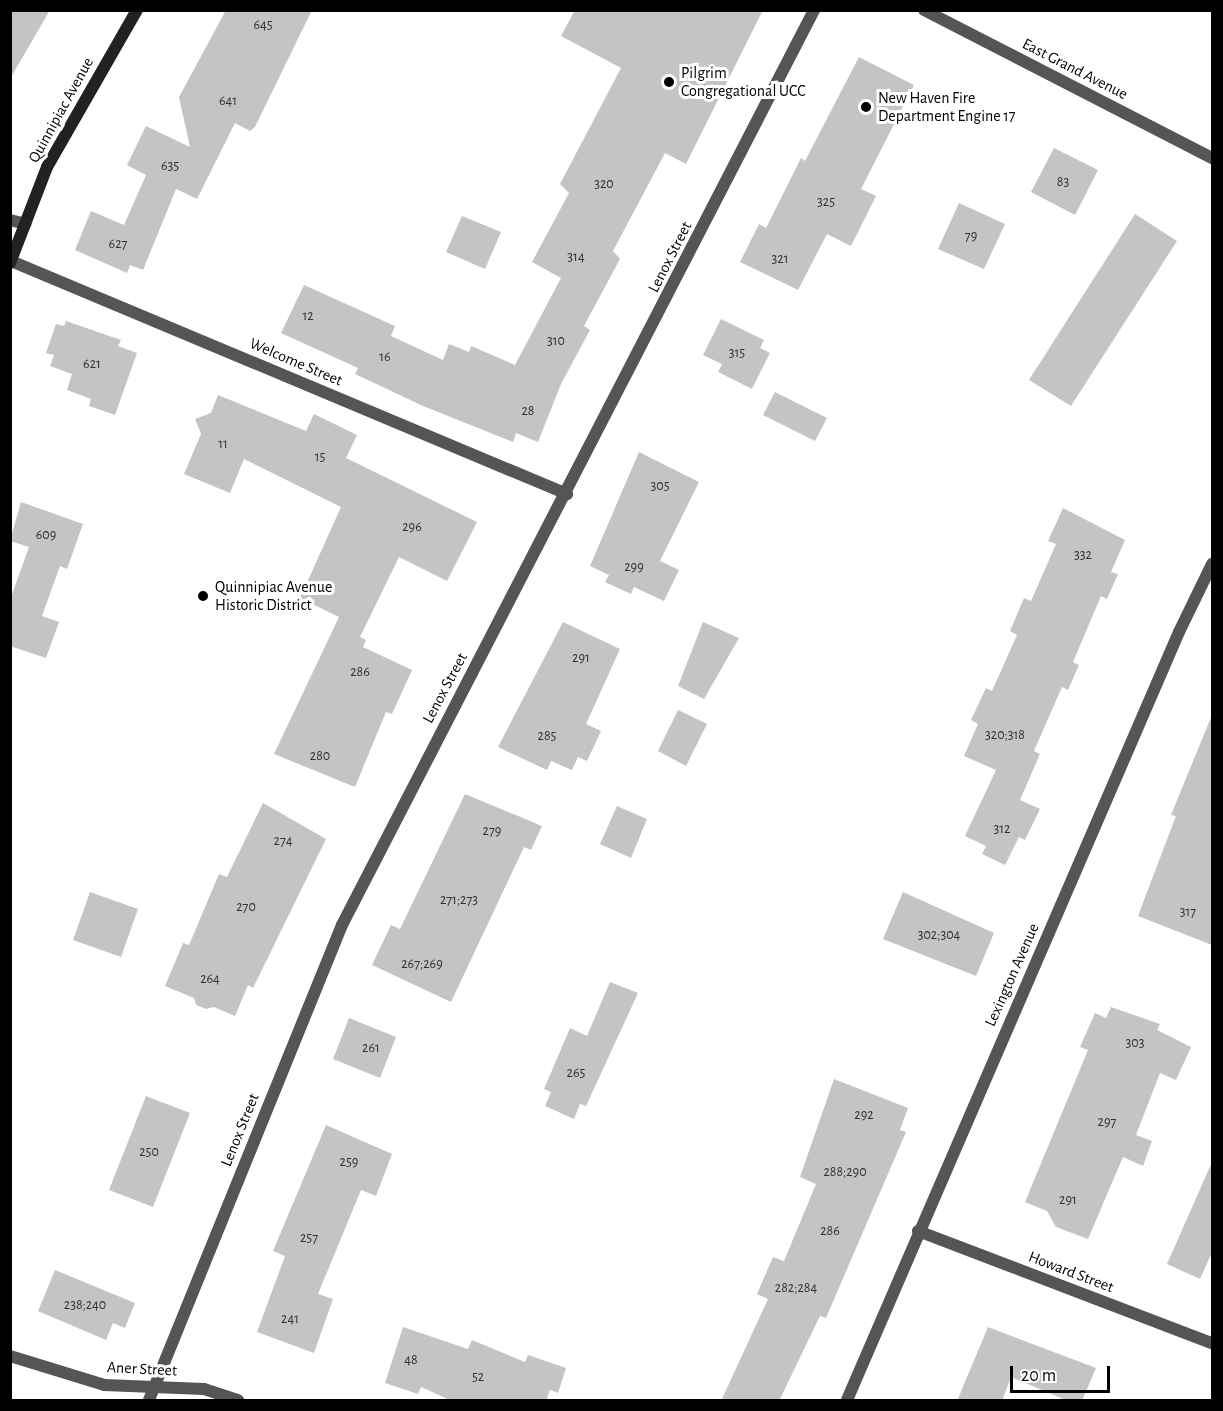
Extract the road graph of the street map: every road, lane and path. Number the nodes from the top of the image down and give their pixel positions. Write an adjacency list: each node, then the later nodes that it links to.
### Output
1 (137, 10): 6 (main road, Quinnipiac Avenue)
2 (814, 10): 8 (street, Lenox Street)
3 (924, 10): 4 (street, East Grand Avenue)
4 (1212, 158)
5 (10, 219): 6 (street)
6 (26, 224): 7 (main road, Quinnipiac Avenue)
7 (11, 262): 8 (street, Welcome Street)
8 (567, 494): 13 (street, Lenox Street)
9 (1212, 564): 10 (street, Lexington Avenue)
10 (918, 1231): 11 (street, Howard Street); 16 (street, Lexington Avenue)
11 (1212, 1343)
12 (10, 1356): 13 (street, Aner Street)
13 (154, 1387): 14 (street, Lenox Street); 15 (street, Aner Street)
14 (149, 1401)
15 (238, 1401)
16 (846, 1401)

